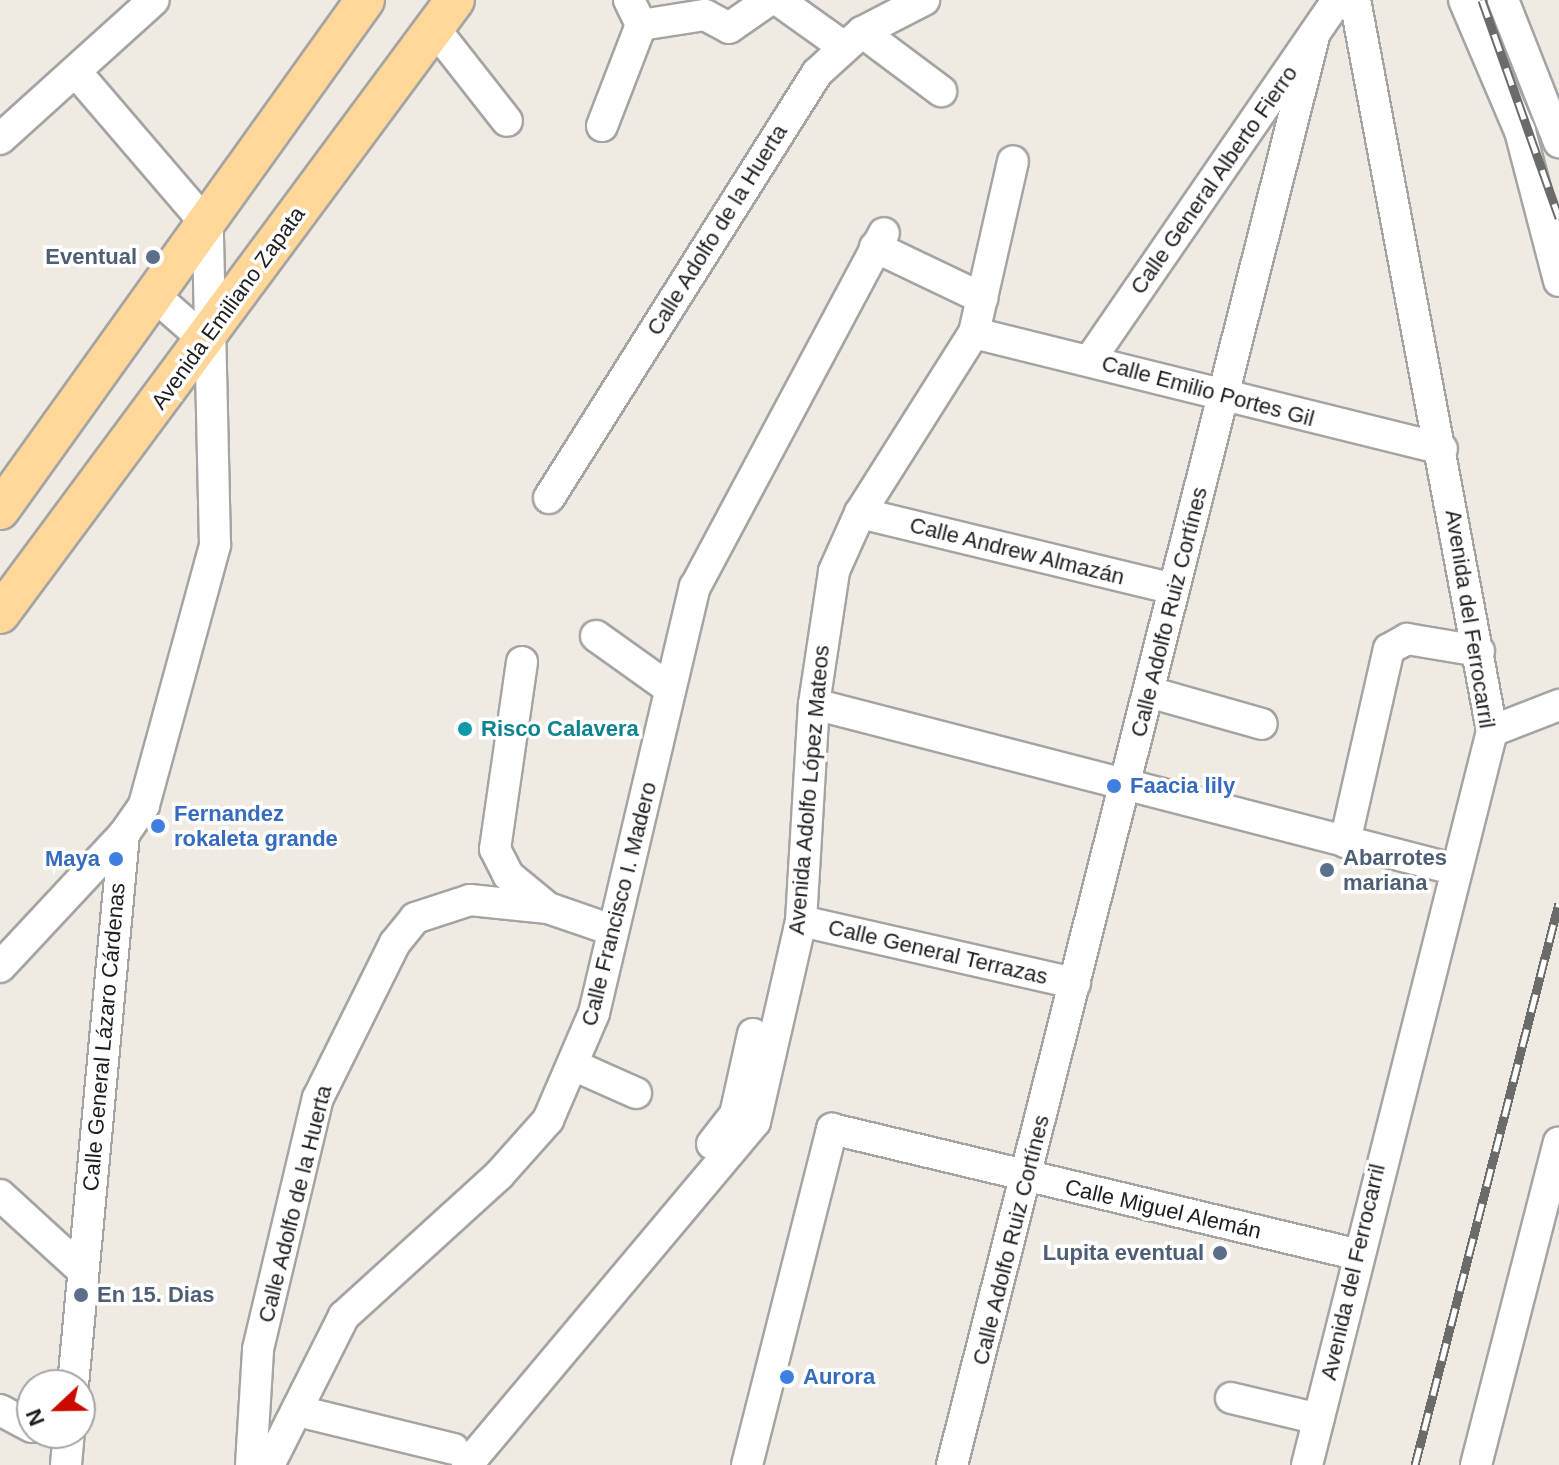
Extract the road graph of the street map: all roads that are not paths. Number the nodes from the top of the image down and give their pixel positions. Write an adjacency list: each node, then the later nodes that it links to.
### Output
1 (154, 0): 14 (street)
2 (365, 0): 22 (main road)
3 (769, 0): 10 (street)
4 (778, 0): 13 (street)
5 (924, 0): 13 (street, Calle Adolfo de la Huerta)
6 (1337, 0): 12 (street, Calle General Alberto Fierro)
7 (1355, 0): 30 (street, Avenida del Ferrocarril)
8 (1464, 0): 23 (street)
9 (1503, 0): 16 (street)
10 (635, 13): 18 (street)
11 (444, 14): 17 (street); 27 (main road, Avenida Emiliano Zapata)
12 (1314, 37): 28 (street, Calle General Alberto Fierro); 29 (street, Calle Adolfo Ruiz Cortínes)
13 (853, 40): 15 (street); 31 (street, Calle Adolfo de la Huerta)
14 (76, 72): 19 (street); 22 (street)
15 (941, 91)
16 (1551, 93): 20 (street)
17 (507, 121)
18 (602, 126)
19 (0, 139)
20 (1559, 142)
21 (1013, 161): 25 (street, Avenida Adolfo López Mateos)
22 (208, 226): 24 (main road); 27 (street, Calle General Lázaro Cárdenas)
23 (1559, 281)
24 (157, 298): 27 (street); 32 (main road)
25 (982, 298): 26 (street, Avenida Adolfo López Mateos); 39 (street, Calle Francisco I. Madero)
26 (974, 333): 28 (street, Calle Emilio Portes Gil); 33 (street, Avenida Adolfo López Mateos)
27 (205, 340): 35 (main road, Avenida Emiliano Zapata); 46 (street, Calle General Lázaro Cárdenas)
28 (1090, 360): 29 (street, Calle Emilio Portes Gil)
29 (1223, 397): 30 (street, Calle Emilio Portes Gil); 34 (street, Calle Adolfo Ruiz Cortínes)
30 (1442, 449): 37 (street, Avenida del Ferrocarril)
31 (549, 498)
32 (0, 510)
33 (860, 513): 34 (street, Calle Andrew Almazán); 41 (street, Avenida Adolfo López Mateos)
34 (1173, 589): 40 (street, Calle Adolfo Ruiz Cortínes)
35 (0, 614)
36 (596, 636): 39 (street)
37 (1479, 651): 44 (street, Avenida del Ferrocarril); 47 (street)
38 (522, 662): 49 (street)
39 (669, 688): 51 (street, Calle Francisco I. Madero)
40 (1149, 692): 43 (street); 45 (street, Calle Adolfo Ruiz Cortínes)
41 (814, 704): 45 (street); 50 (street, Avenida Adolfo López Mateos)
42 (1559, 705): 44 (street)
43 (1262, 724)
44 (1492, 731): 48 (street, Avenida del Ferrocarril)
45 (1126, 787): 47 (street); 53 (street, Calle Adolfo Ruiz Cortínes)
46 (124, 834): 52 (street); 63 (street, Calle General Lázaro Cárdenas)
47 (1345, 842): 48 (street)
48 (1453, 869): 62 (street, Avenida del Ferrocarril)
49 (548, 908): 51 (street); 70 (street, Calle Adolfo de la Huerta)
50 (801, 921): 53 (street, Calle General Terrazas); 68 (street, Avenida Adolfo López Mateos)
51 (609, 929): 55 (street, Calle Francisco I. Madero)
52 (0, 967)
53 (1075, 983): 58 (street, Calle Adolfo Ruiz Cortínes)
54 (753, 1034): 68 (street)
55 (573, 1065): 56 (street); 66 (street, Calle Francisco I. Madero)
56 (636, 1093)
57 (1559, 1142): 60 (street)
58 (1028, 1177): 62 (street, Calle Miguel Alemán); 72 (street, Calle Miguel Alemán); 73 (street, Calle Adolfo Ruiz Cortínes)
59 (0, 1195): 63 (street)
60 (1548, 1222): 75 (street)
61 (275, 1243): 69 (street)
62 (1355, 1254): 67 (street, Avenida del Ferrocarril)
63 (82, 1270): 64 (street, Calle General Lázaro Cárdenas)
64 (74, 1369)
65 (1231, 1398): 67 (street)
66 (302, 1412): 68 (street); 71 (street, Calle Francisco I. Madero)
67 (1319, 1419): 74 (street, Avenida del Ferrocarril)
68 (456, 1460)
69 (237, 1465)
70 (251, 1465)
71 (269, 1465)
72 (747, 1465)
73 (952, 1465)
74 (1307, 1465)
75 (1476, 1465)

